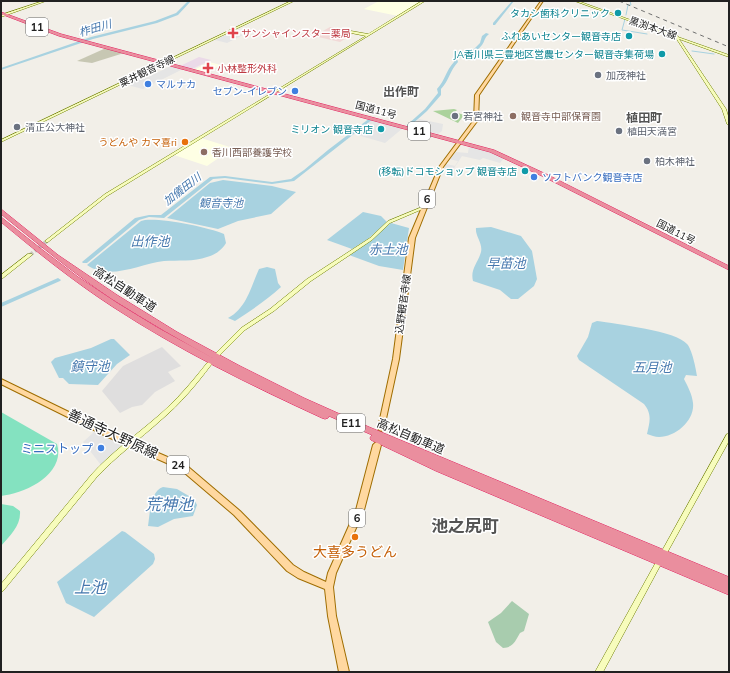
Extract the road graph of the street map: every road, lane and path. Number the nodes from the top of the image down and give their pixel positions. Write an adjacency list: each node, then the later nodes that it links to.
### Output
1 (45, 1): 7 (street)
2 (294, 1): 13 (street, 粟井観音寺線)
3 (424, 1): 10 (street)
4 (542, 1): 17 (main road, 込野観音寺線 / 6)
5 (576, 1): 11 (street, 黒渕本大線)
6 (1, 13): 7 (highway, 国道11号 / 11)
7 (6, 15): 8 (street); 13 (highway, 国道11号 / 11)
8 (1, 16)
9 (352, 32): 10 (street)
10 (367, 35): 14 (street)
11 (676, 36): 12 (street, 黒渕本大線); 15 (street)
12 (729, 56)
13 (164, 63): 14 (highway, 国道11号 / 11); 16 (street, 粟井観音寺線)
14 (275, 92): 17 (highway, 国道11号 / 11); 21 (street)
15 (729, 124)
16 (1, 141)
17 (461, 141): 18 (main road, 込野観音寺線 / 6); 23 (highway, 国道11号 / 11)
18 (423, 208): 25 (street); 28 (main road, 込野観音寺線 / 6)
19 (1, 211): 34 (highway, 高松自動車道 / E11)
20 (1, 219): 37 (highway, 高松自動車道 / E11)
21 (48, 241)
22 (30, 254): 24 (street)
23 (729, 268)
24 (1, 277)
25 (218, 354)
26 (209, 364): 30 (street)
27 (1, 381): 30 (main road, 善通寺大野原線 / 24)
28 (381, 428)
29 (729, 436): 32 (street)
30 (130, 444): 35 (main road, 善通寺大野原線 / 24); 36 (street)
31 (377, 445): 35 (main road, 6)
32 (665, 551)
33 (658, 564): 39 (street)
34 (729, 582)
35 (328, 587): 38 (main road, 6)
36 (1, 589)
37 (729, 590)
38 (344, 672)
39 (599, 672)

